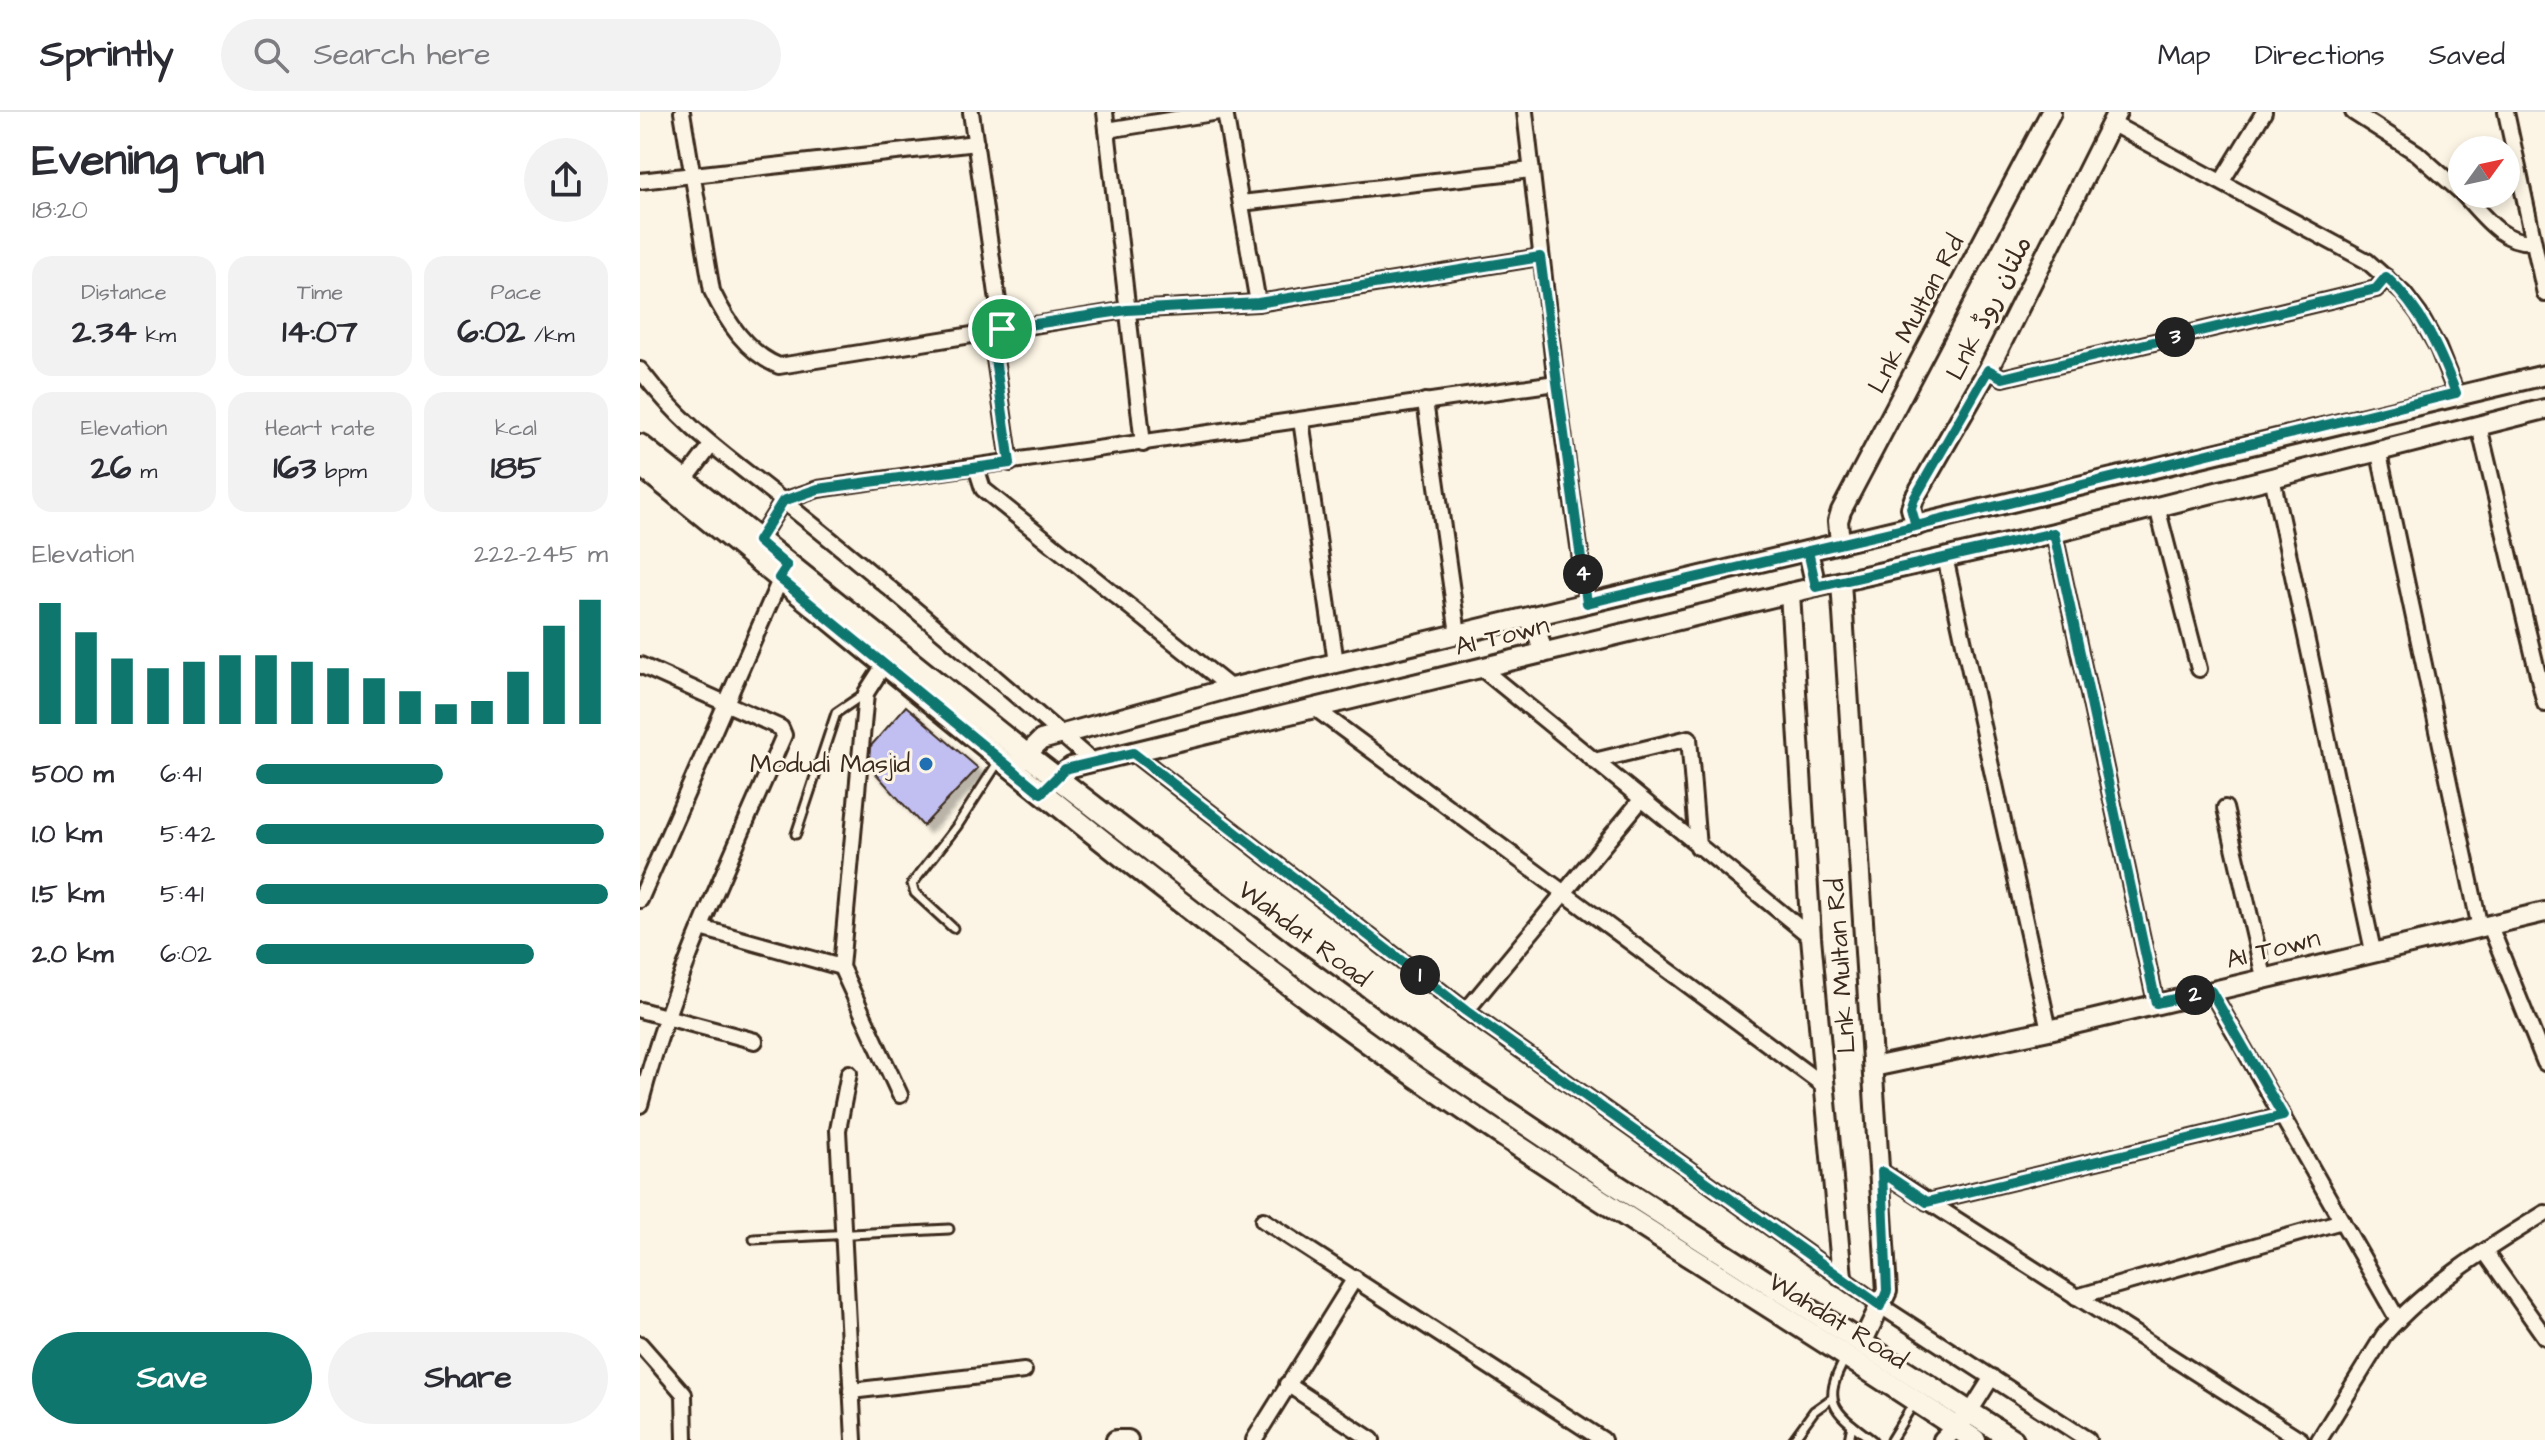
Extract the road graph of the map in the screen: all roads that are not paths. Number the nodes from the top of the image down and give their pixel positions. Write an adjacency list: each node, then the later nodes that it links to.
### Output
1 (682, 112): 14 (street)
2 (971, 112): 12 (street)
3 (1105, 112): 11 (street)
4 (1222, 112): 11 (street); 18 (street)
5 (1525, 112): 13 (street)
6 (2051, 112): 50 (street, Lnk Multan Rd)
7 (2264, 112): 16 (street)
8 (2353, 112): 17 (street)
9 (2506, 112): 20 (street)
10 (2114, 118): 16 (street); 28 (street, Lnk ملتان روڈ)
11 (1107, 130): 25 (street)
12 (976, 143): 14 (street); 26 (street)
13 (1531, 170): 18 (street); 21 (street)
14 (693, 174): 15 (street); 26 (street)
15 (640, 181)
16 (2222, 181): 22 (street)
17 (2448, 181)
18 (1241, 203): 24 (street)
19 (2476, 208): 20 (street)
20 (2533, 241): 23 (street)
21 (1540, 257): 24 (street); 30 (street)
22 (2386, 277): 28 (street); 31 (street)
23 (2545, 294)
24 (1258, 303): 25 (street)
25 (1127, 310): 26 (street); 36 (street)
26 (997, 330): 40 (street)
27 (640, 370): 38 (street)
28 (1988, 370): 47 (street, Lnk ملتان روڈ)
29 (2545, 375): 31 (street)
30 (1556, 383): 32 (street); 57 (street)
31 (2456, 393): 47 (street)
32 (1425, 401): 34 (street); 59 (street)
33 (2545, 409): 35 (street, AI Town)
34 (1301, 420): 36 (street); 61 (street)
35 (2479, 426): 39 (street, AI Town); 69 (street)
36 (1143, 444): 40 (street)
37 (640, 445): 44 (main road, Wahdat Road)
38 (710, 447): 44 (street); 45 (street)
39 (2378, 449): 43 (street, AI Town); 86 (street)
40 (1010, 463): 42 (street)
41 (640, 465): 44 (main road, Wahdat Road)
42 (976, 467): 45 (street); 66 (street)
43 (2272, 477): 46 (street, AI Town); 90 (street)
44 (680, 487): 49 (main road, Wahdat Road); 53 (main road, Wahdat Road)
45 (783, 501): 49 (street); 71 (street)
46 (2157, 507): 48 (street, AI Town); 65 (street)
47 (1916, 526): 50 (street)
48 (2054, 533): 52 (street, AI Town); 94 (street)
49 (758, 541): 53 (main road, Wahdat Road)
50 (1840, 543): 51 (street)
51 (1808, 551): 55 (street); 57 (street)
52 (1945, 557): 54 (street, AI Town); 98 (street)
53 (783, 572): 63 (main road, Wahdat Road); 68 (street); 73 (main road, Wahdat Road)
54 (1841, 582): 55 (street, AI Town); 102 (street, Lnk Multan Rd)
55 (1816, 587): 56 (street, AI Town)
56 (1790, 593): 60 (street, AI Town); 89 (street, Lnk Multan Rd)
57 (1587, 603): 58 (street)
58 (1533, 616): 59 (street); 60 (street)
59 (1458, 634): 61 (street)
60 (1543, 653): 64 (street, AI Town)
61 (1336, 663): 66 (street)
62 (640, 665): 68 (street)
63 (884, 665): 67 (street); 76 (main road, Wahdat Road)
64 (1481, 668): 70 (street, AI Town); 74 (street)
65 (2199, 669)
66 (1231, 688): 71 (street)
67 (866, 693): 81 (lane); 91 (street)
68 (725, 703): 84 (street); 87 (street)
69 (2545, 704)
70 (1316, 709): 72 (street, AI Town); 83 (street)
71 (1062, 735): 73 (street); 75 (street)
72 (1133, 753): 75 (street, AI Town); 96 (street)
73 (1026, 754): 76 (street); 77 (main road, Wahdat Road)
74 (1594, 761): 79 (street); 82 (street)
75 (1094, 763): 77 (street, AI Town)
76 (1005, 766): 78 (main road, Wahdat Road); 88 (lane)
77 (1056, 777): 78 (street, AI Town); 123 (main road, Wahdat Road)
78 (1041, 793): 125 (main road, Wahdat Road)
79 (1641, 800): 82 (street); 83 (street)
80 (2225, 808): 92 (street)
81 (796, 834)
82 (1698, 847): 89 (street)
83 (1565, 892): 96 (street); 104 (street)
84 (640, 900)
85 (2545, 912): 86 (street, AI Town)
86 (2485, 927): 90 (street, AI Town); 101 (street)
87 (701, 928): 91 (street); 97 (street)
88 (953, 928)
89 (1811, 937): 104 (street, Lnk Multan Rd)
90 (2373, 951): 92 (street, AI Town)
91 (841, 967): 105 (street)
92 (2264, 977): 93 (street, AI Town)
93 (2211, 991): 94 (street, AI Town); 107 (street)
94 (2156, 1003): 98 (street, AI Town)
95 (640, 1010): 97 (street)
96 (1466, 1011): 117 (street)
97 (666, 1019): 99 (street); 100 (street)
98 (2049, 1030): 102 (street, AI Town)
99 (755, 1041)
100 (646, 1060): 106 (street)
101 (2545, 1063)
102 (1873, 1067): 108 (street, Lnk Multan Rd)
103 (849, 1073): 114 (street)
104 (1823, 1085): 117 (street, Lnk Multan Rd)
105 (900, 1095)
106 (640, 1105)
107 (2283, 1116): 109 (street); 112 (street)
108 (1882, 1172): 109 (street); 120 (street, Lnk Multan Rd)
109 (1927, 1202): 119 (street)
110 (2545, 1213): 116 (street)
111 (1263, 1220): 118 (street)
112 (2342, 1221): 119 (street); 121 (street)
113 (949, 1229): 114 (lane)
114 (843, 1235): 115 (lane); 129 (street)
115 (754, 1239)
116 (2485, 1252): 121 (street); 122 (street)
117 (1842, 1277): 120 (street)
118 (1355, 1278): 128 (street); 140 (street)
119 (2076, 1297): 148 (street)
120 (1881, 1306): 123 (street, Lnk Multan Rd); 127 (street)
121 (2398, 1320): 149 (street)
122 (2545, 1337)
123 (1863, 1341): 133 (main road, Wahdat Road)
124 (640, 1344): 134 (street)
125 (1846, 1357): 130 (lane); 131 (main road, Wahdat Road)
126 (1024, 1371): 129 (street)
127 (1992, 1377): 133 (street); 147 (street)
128 (1287, 1384): 138 (street); 139 (street)
129 (851, 1391): 135 (street)
130 (1831, 1399): 132 (lane); 141 (lane)
131 (1915, 1401): 133 (main road, Wahdat Road); 144 (lane)
132 (1852, 1425): 142 (lane); 143 (lane)
133 (1957, 1427): 145 (main road, Wahdat Road); 146 (main road, Wahdat Road)
134 (685, 1440)
135 (854, 1440)
136 (1116, 1440): 137 (street)
137 (1128, 1440)
138 (1254, 1440)
139 (1372, 1440)
140 (1603, 1440)
141 (1793, 1440)
142 (1849, 1440)
143 (1872, 1440)
144 (1891, 1440)
145 (1975, 1440)
146 (2013, 1440)
147 (2088, 1440)
148 (2301, 1440)
149 (2319, 1440)

